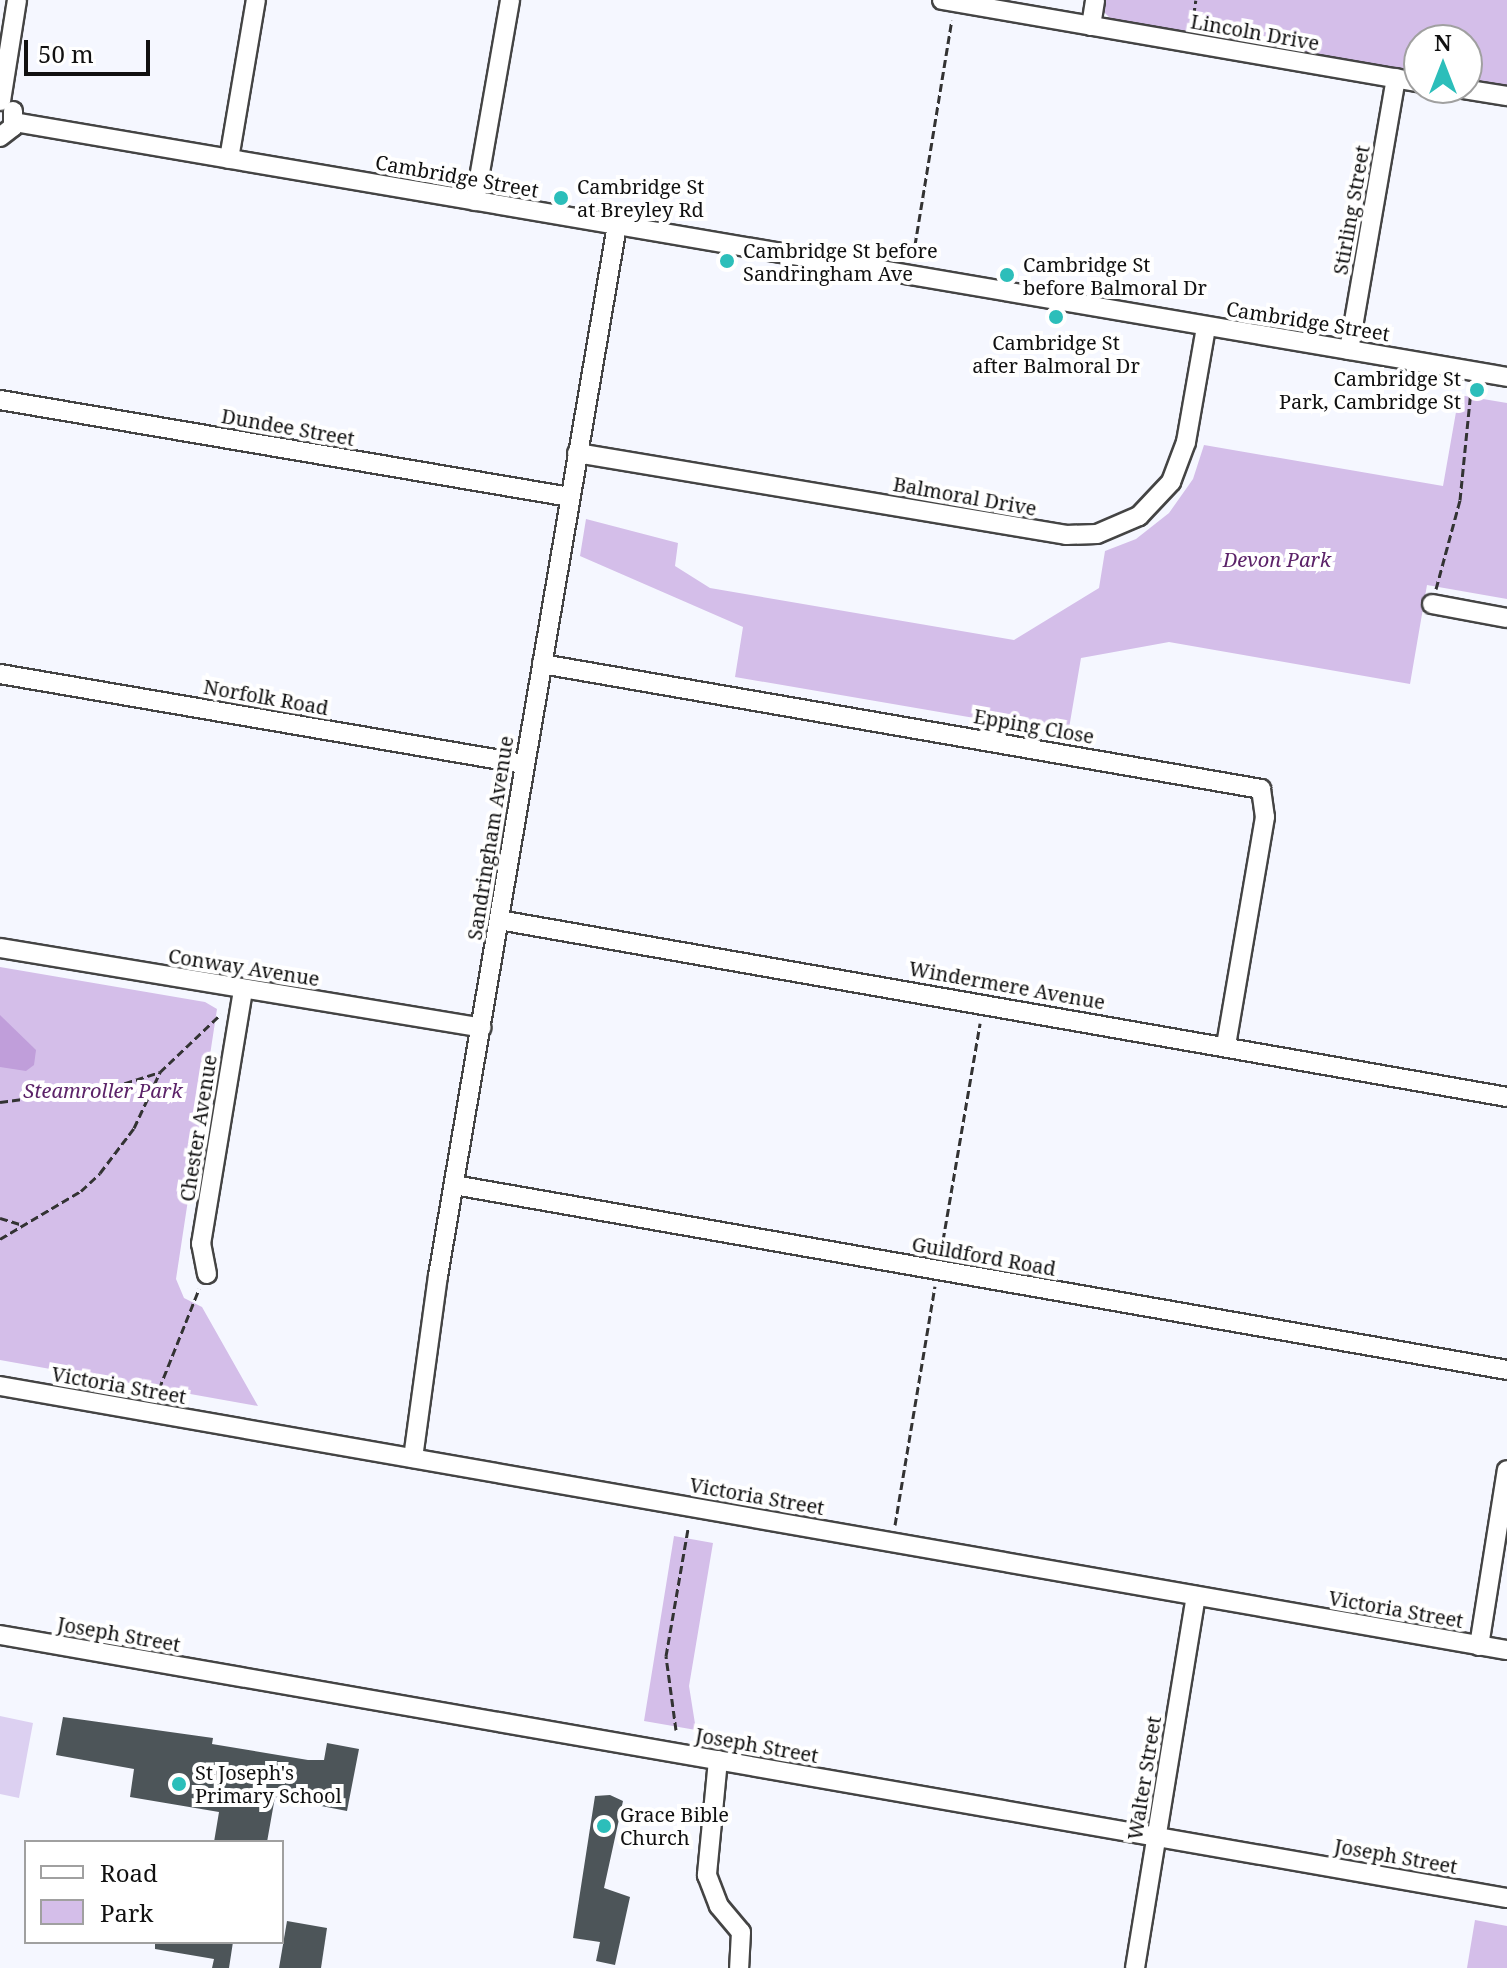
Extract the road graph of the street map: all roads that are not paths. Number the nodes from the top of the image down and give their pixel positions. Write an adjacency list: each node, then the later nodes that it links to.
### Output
1 (17, 0): 11 (street)
2 (256, 0): 14 (street)
3 (510, 0): 15 (street)
4 (1095, 0): 6 (street)
5 (948, 1): 6 (street, Lincoln Drive)
6 (1091, 26): 7 (street, Lincoln Drive)
7 (1396, 78): 8 (street, Lincoln Drive); 18 (street, Stirling Street)
8 (1403, 79)
9 (1483, 92): 10 (street)
10 (1507, 96)
11 (1, 101): 12 (street)
12 (14, 122): 13 (street); 14 (street, Cambridge Street)
13 (0, 137)
14 (229, 159): 15 (street, Cambridge Street)
15 (475, 201): 16 (street, Cambridge Street)
16 (617, 225): 17 (street, Cambridge Street); 21 (street, Sandringham Avenue)
17 (1206, 327): 18 (street, Cambridge Street); 21 (street, Balmoral Drive)
18 (1349, 350): 19 (street, Cambridge Street)
19 (1507, 377)
20 (0, 400): 22 (street, Dundee Street)
21 (577, 453): 22 (street, Sandringham Avenue)
22 (570, 497): 25 (street, Sandringham Avenue)
23 (1432, 604): 24 (street)
24 (1507, 618)
25 (542, 664): 27 (street, Sandringham Avenue); 32 (street, Epping Close)
26 (0, 674): 27 (street, Norfolk Road)
27 (524, 764): 28 (street, Sandringham Avenue)
28 (499, 920): 31 (street, Sandringham Avenue); 32 (street, Windermere Avenue)
29 (0, 948): 30 (street, Conway Avenue)
30 (243, 989): 31 (street, Conway Avenue); 35 (street, Chester Avenue)
31 (481, 1028): 34 (street, Sandringham Avenue)
32 (1226, 1045): 33 (street, Windermere Avenue)
33 (1507, 1097)
34 (454, 1185): 36 (street, Guildford Road); 38 (street, Sandringham Avenue)
35 (207, 1274)
36 (1507, 1370)
37 (0, 1386): 38 (street, Victoria Street)
38 (413, 1458): 40 (street, Victoria Street)
39 (1507, 1470): 42 (street)
40 (1196, 1596): 42 (street, Victoria Street); 45 (street, Walter Street)
41 (0, 1635): 44 (street, Joseph Street)
42 (1479, 1646): 43 (street, Victoria Street)
43 (1507, 1650)
44 (718, 1760): 45 (street, Joseph Street); 47 (street)
45 (1156, 1835): 46 (street, Joseph Street); 48 (street, Walter Street)
46 (1507, 1898)
47 (739, 1968)
48 (1135, 1968)

